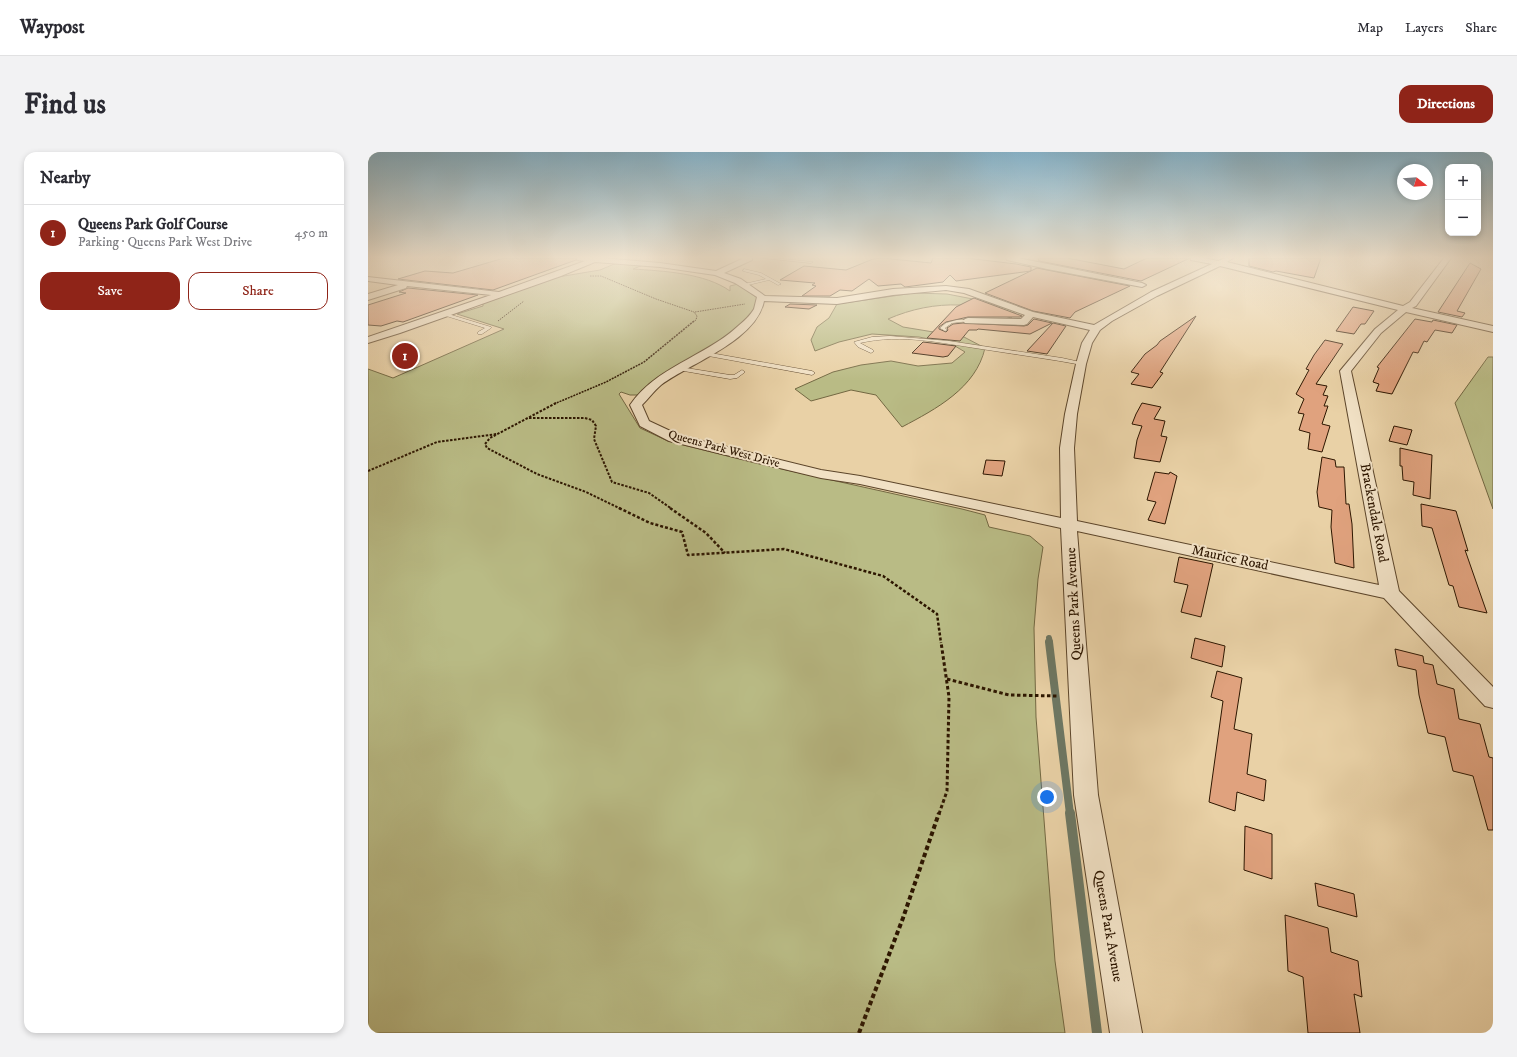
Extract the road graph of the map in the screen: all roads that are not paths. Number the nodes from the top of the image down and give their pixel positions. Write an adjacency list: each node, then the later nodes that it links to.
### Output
1 (487, 299): 9 (street)
2 (850, 299): 7 (street)
3 (989, 299): 10 (street)
4 (1138, 299): 12 (street, Queens Park Avenue)
5 (1366, 299): 8 (street)
6 (1417, 299): 8 (street)
7 (761, 300): 18 (street, Queens Park West Drive)
8 (1404, 309): 13 (street); 24 (street, Brackendale Road)
9 (446, 314): 15 (lane); 16 (street)
10 (1031, 314): 11 (street); 12 (street)
11 (968, 321): 14 (lane)
12 (1096, 328): 19 (street, Queens Park Avenue)
13 (1493, 329)
14 (945, 330)
15 (480, 333)
16 (368, 340)
17 (871, 352): 19 (lane)
18 (704, 354): 20 (street, Queens Park West Drive); 22 (lane)
19 (1082, 363): 23 (street, Queens Park Avenue)
20 (680, 369): 21 (lane); 23 (street, Queens Park West Drive)
21 (742, 372)
22 (812, 372)
23 (1070, 524): 24 (street, Maurice Road); 26 (street, Queens Park Avenue)
24 (1390, 593): 25 (street)
25 (1493, 700)
26 (1126, 1033)

